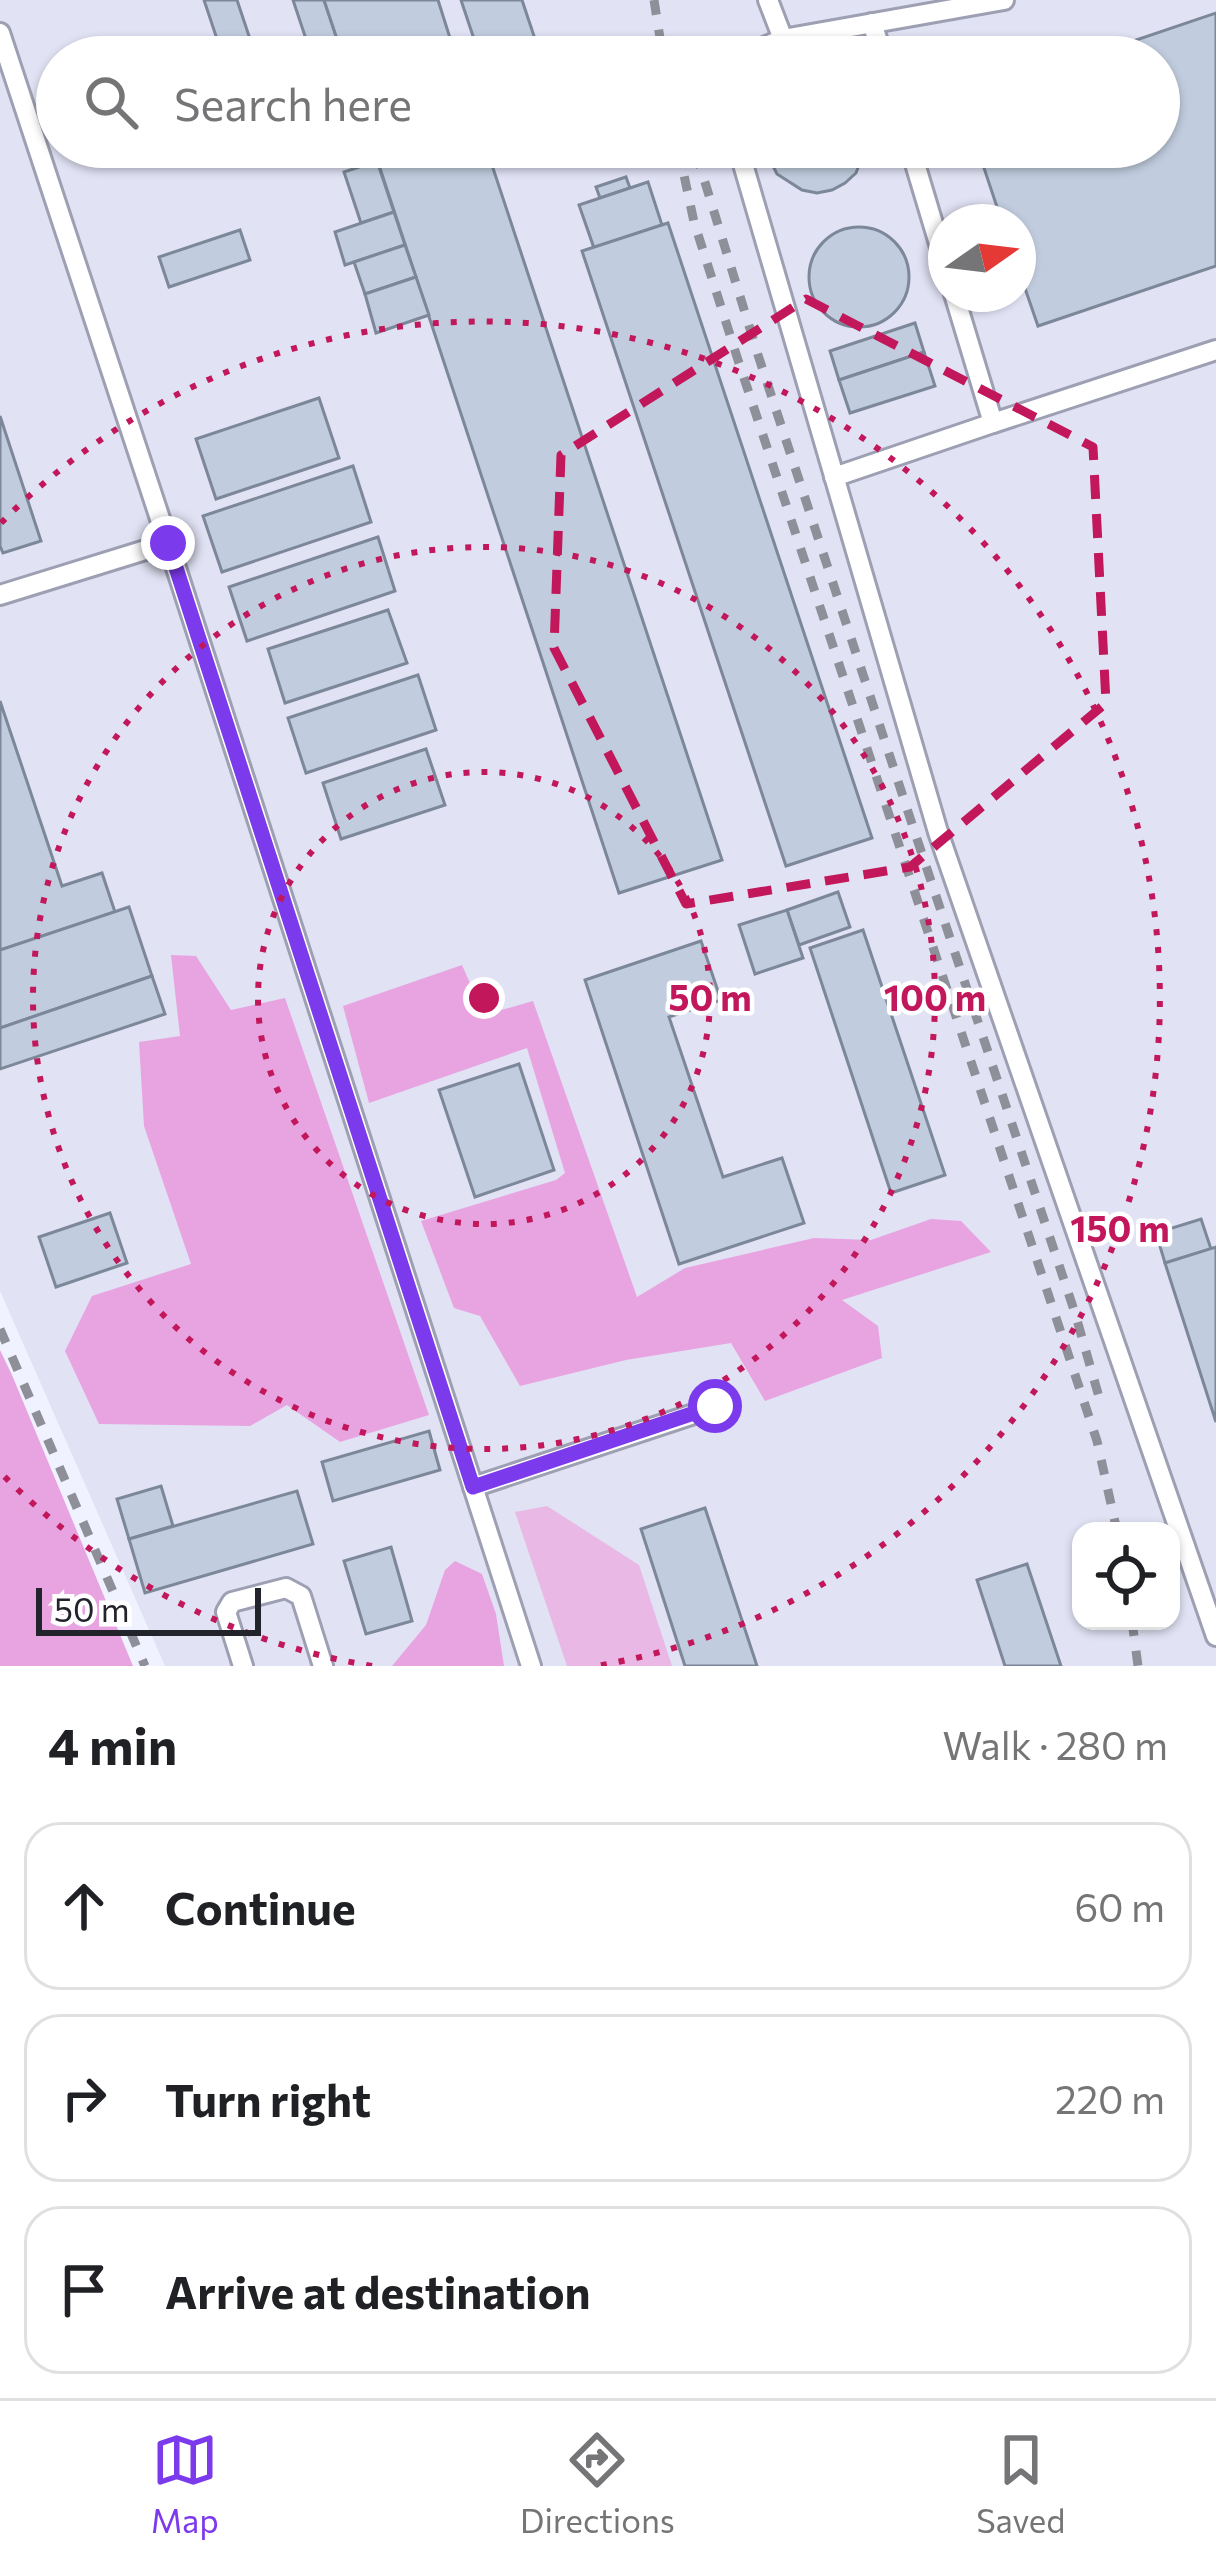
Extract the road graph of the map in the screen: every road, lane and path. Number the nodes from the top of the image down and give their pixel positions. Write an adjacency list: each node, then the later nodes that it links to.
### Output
1 (768, 0): 5 (lane)
2 (1004, 0): 3 (lane)
3 (872, 23): 6 (lane); 7 (lane)
4 (0, 33): 8 (lane)
5 (782, 36)
6 (800, 36)
7 (876, 36)
8 (36, 142)
9 (44, 168): 17 (lane)
10 (744, 168): 16 (lane)
11 (916, 168): 12 (lane)
12 (928, 207)
13 (959, 312): 15 (lane)
14 (1216, 350): 15 (lane)
15 (993, 423): 16 (lane)
16 (834, 477): 21 (lane)
17 (168, 543): 18 (lane); 20 (lane)
18 (0, 596)
19 (715, 1406): 20 (lane)
20 (473, 1487): 24 (lane)
21 (1216, 1636)
22 (243, 1666): 23 (lane)
23 (323, 1666)
24 (531, 1666)

